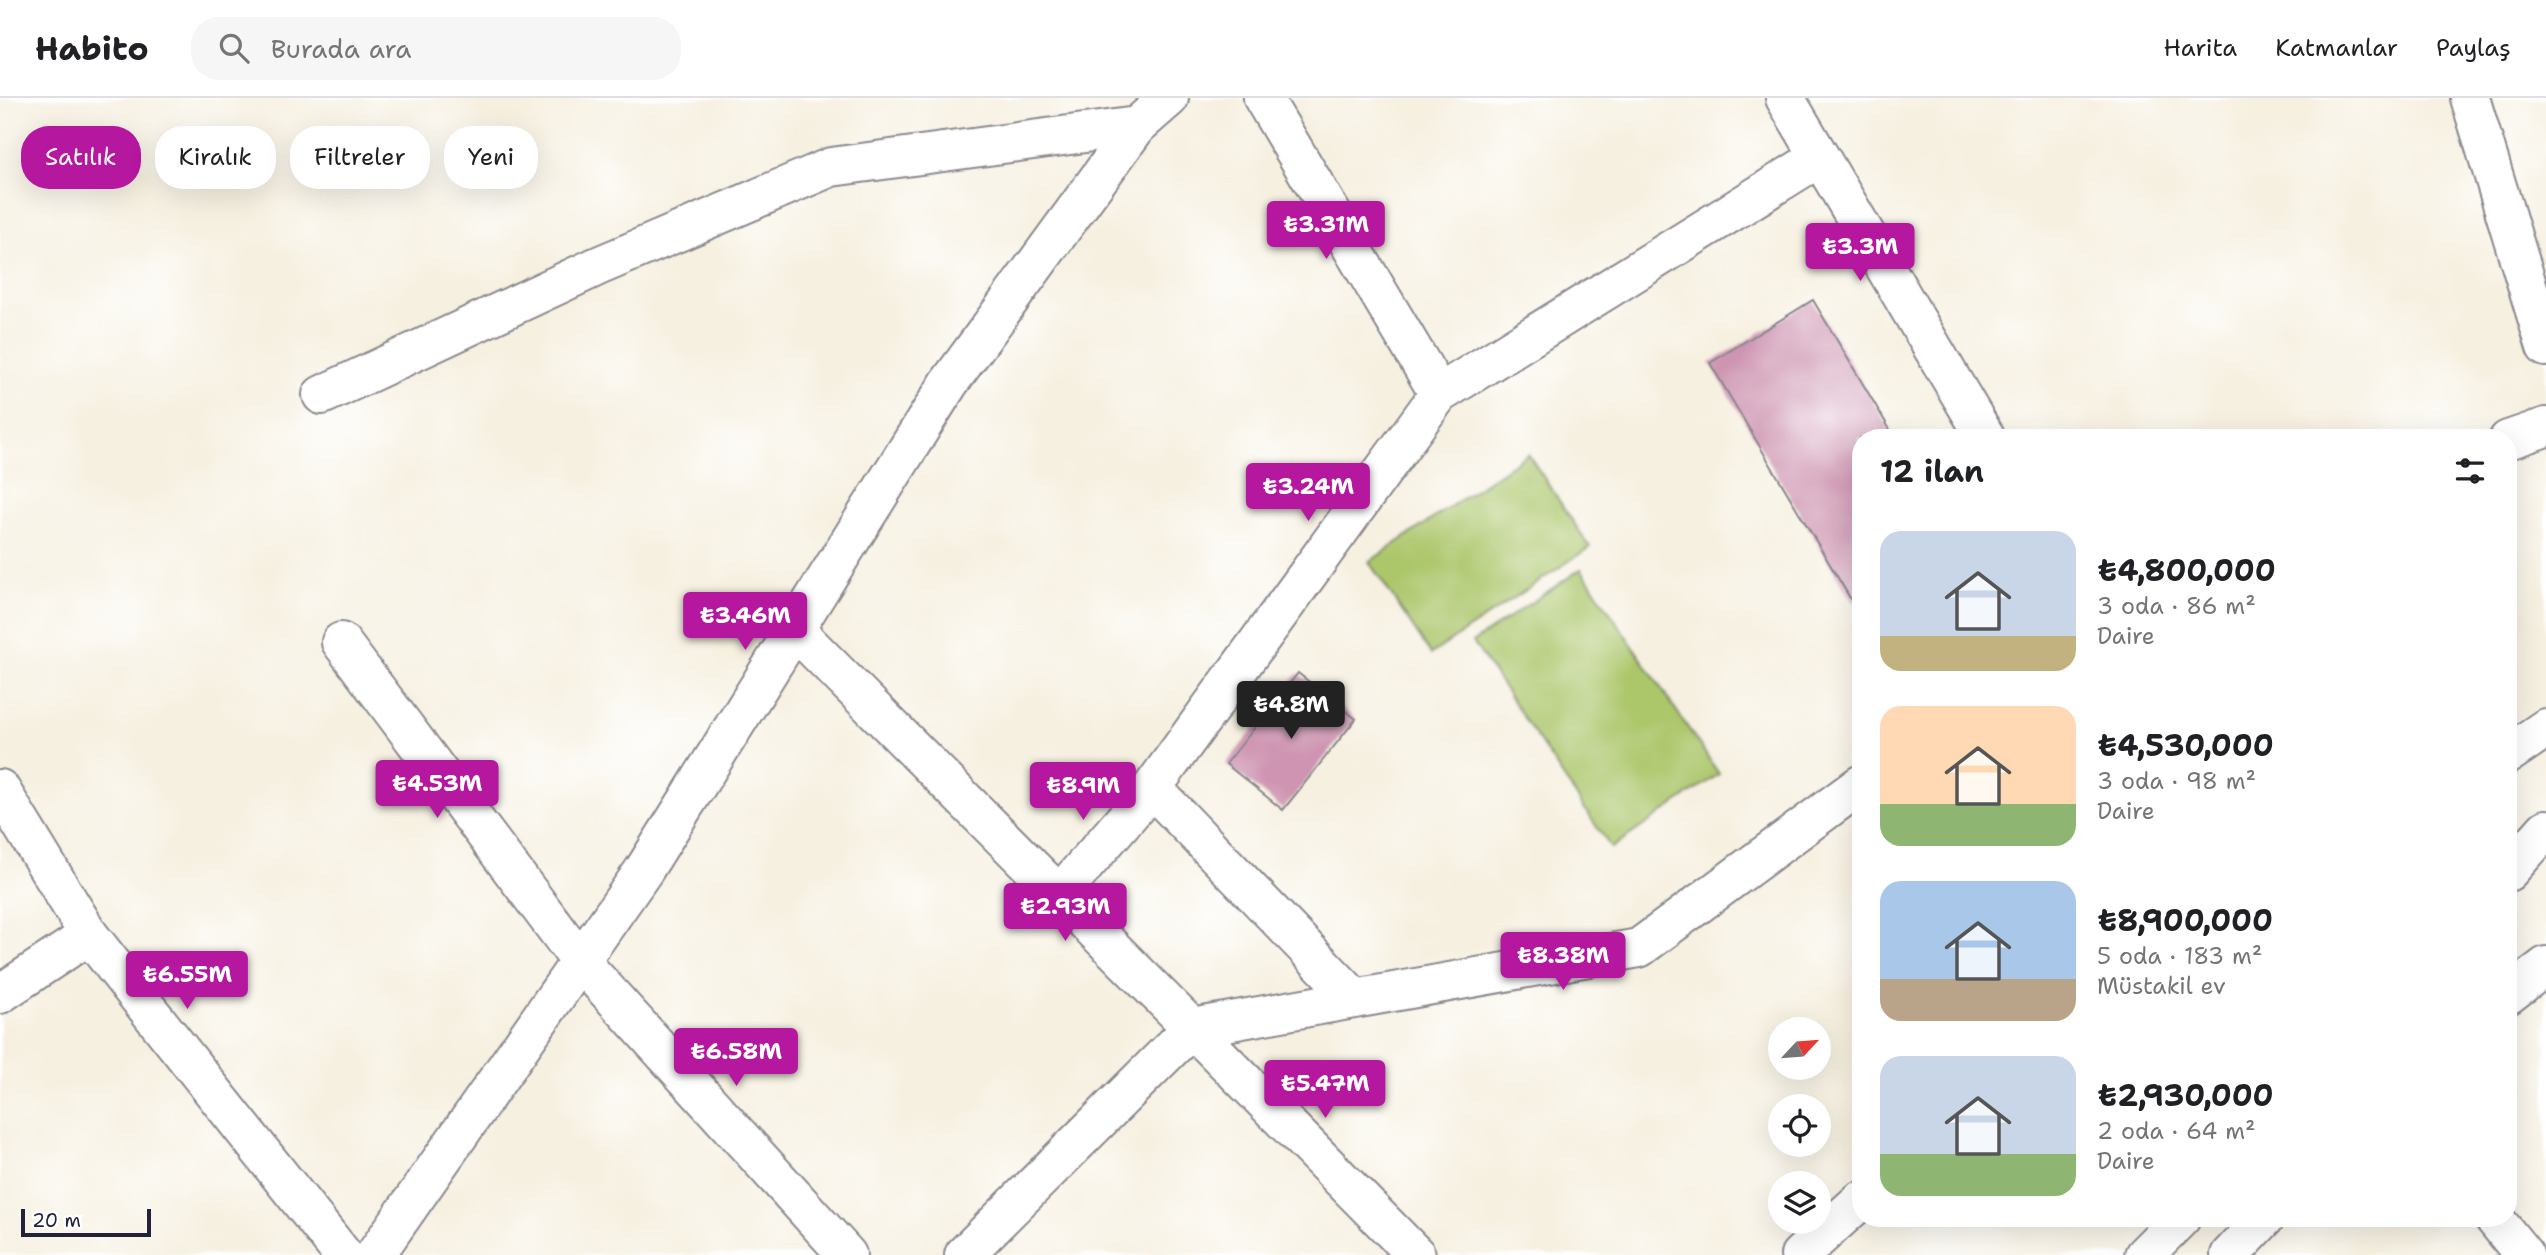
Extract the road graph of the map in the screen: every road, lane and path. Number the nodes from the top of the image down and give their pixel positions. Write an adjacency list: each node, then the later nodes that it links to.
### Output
1 (1169, 98): 5 (street)
2 (1263, 98): 8 (street)
3 (1785, 98): 6 (street)
4 (2470, 98): 7 (street)
5 (1137, 126): 9 (street); 13 (street)
6 (1820, 157): 8 (street); 11 (street)
7 (2546, 346)
8 (1439, 394): 17 (street)
9 (322, 396)
10 (2546, 427): 12 (street)
11 (1981, 429)
12 (2517, 437)
13 (794, 629): 22 (street); 24 (street)
14 (341, 642): 24 (street)
15 (2546, 728): 16 (street)
16 (2517, 748)
17 (1152, 788): 22 (street); 28 (street)
18 (0, 789): 23 (street)
19 (1852, 791): 28 (street)
20 (2546, 829): 21 (street)
21 (2517, 862)
22 (1059, 895): 29 (street)
23 (89, 935): 27 (street); 34 (street)
24 (581, 962): 35 (street); 36 (street)
25 (2546, 966): 26 (street)
26 (2517, 988)
27 (0, 994)
28 (1355, 999): 29 (street)
29 (1192, 1028): 37 (street); 38 (street)
30 (1852, 1208): 39 (street)
31 (2171, 1227): 40 (street)
32 (2256, 1227): 41 (street)
33 (2501, 1227): 42 (street)
34 (343, 1255)
35 (375, 1255)
36 (847, 1255)
37 (964, 1255)
38 (1416, 1255)
39 (1800, 1255)
40 (2144, 1255)
41 (2230, 1255)
42 (2524, 1255)

